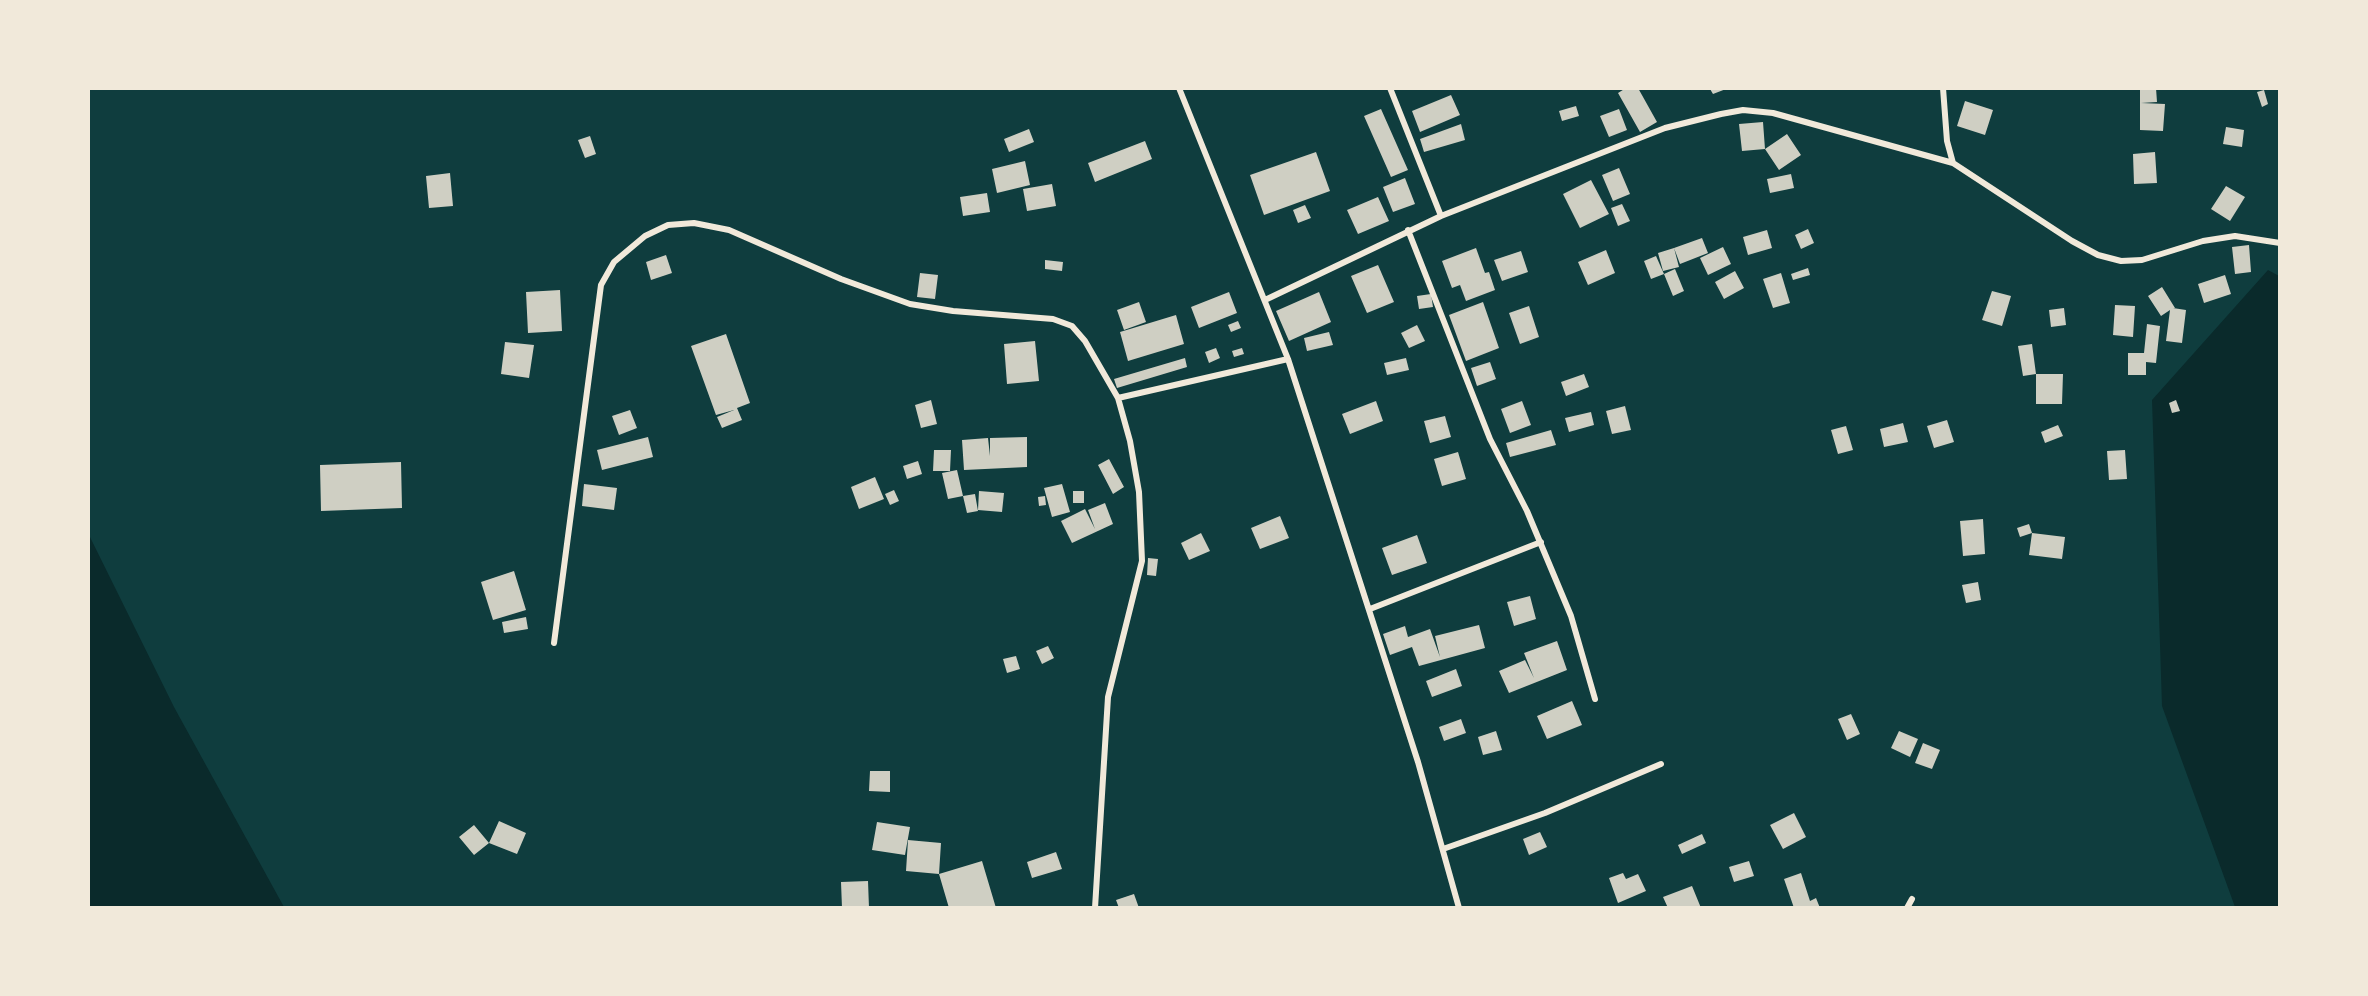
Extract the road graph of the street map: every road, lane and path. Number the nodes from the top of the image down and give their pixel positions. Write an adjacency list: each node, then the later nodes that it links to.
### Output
1 (1179, 88): 8 (street)
2 (1390, 88): 5 (street)
3 (1943, 88): 4 (street)
4 (1953, 163): 5 (street); 7 (street)
5 (1441, 216): 6 (street)
6 (1408, 230): 8 (street); 11 (street)
7 (2280, 243)
8 (1265, 300): 9 (street)
9 (1288, 359): 10 (street); 12 (street)
10 (1118, 398): 13 (street); 18 (street)
11 (1541, 542): 12 (street); 14 (street)
12 (1370, 609): 16 (street)
13 (554, 643)
14 (1595, 699)
15 (1661, 764): 16 (street)
16 (1443, 849): 19 (street)
17 (1912, 899): 20 (street)
18 (1095, 908)
19 (1459, 908)
20 (1907, 908)

